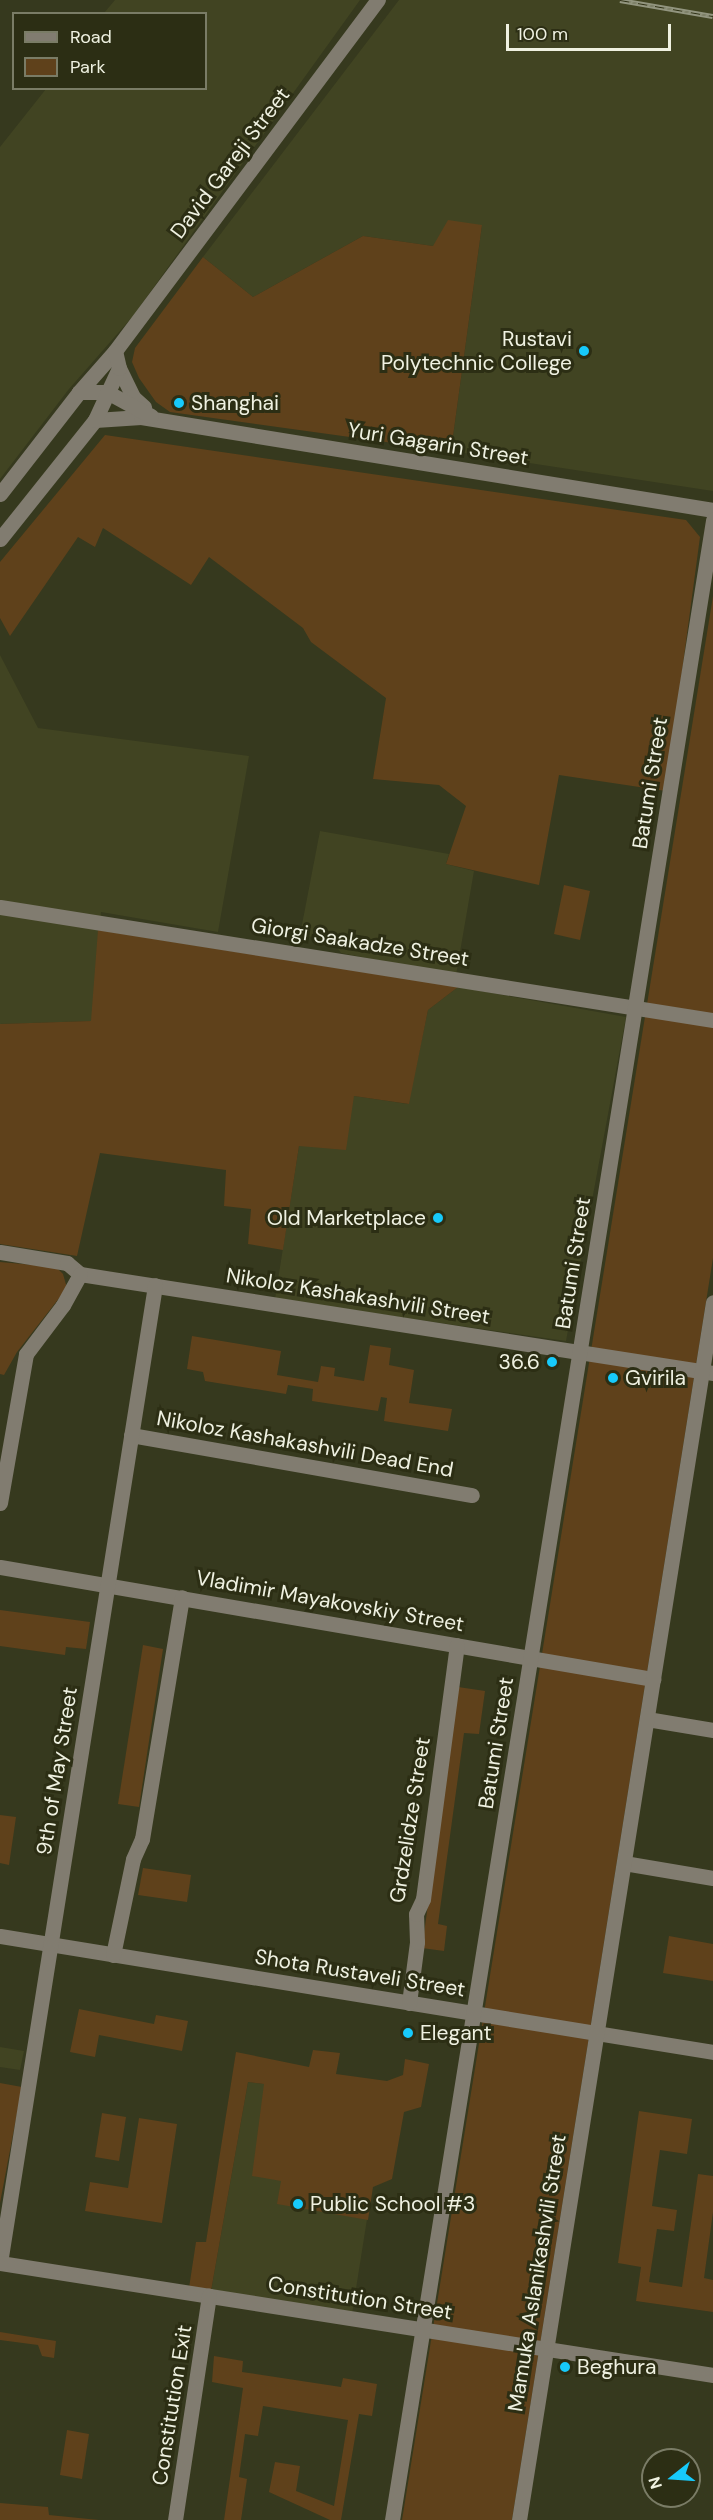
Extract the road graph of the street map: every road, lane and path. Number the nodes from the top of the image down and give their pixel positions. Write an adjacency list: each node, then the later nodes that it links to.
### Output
1 (378, 0): 2 (street, David Gareji Street)
2 (115, 351): 3 (street); 5 (street, David Gareji Street)
3 (119, 368): 4 (street); 7 (street)
4 (107, 392): 5 (street, Yuri Gagarin Street); 6 (street); 7 (street, Yuri Gagarin Street)
5 (74, 398): 8 (street, David Gareji Street)
6 (95, 420): 7 (street, Yuri Gagarin Street); 11 (street)
7 (157, 420): 9 (street, Yuri Gagarin Street)
8 (0, 494)
9 (713, 510)
10 (713, 519): 13 (street, Batumi Street)
11 (0, 539)
12 (0, 908): 13 (street, Giorgi Saakadze Street)
13 (635, 1008): 14 (street, Giorgi Saakadze Street); 19 (street, Batumi Street)
14 (713, 1020)
15 (0, 1252): 16 (street, Nikoloz Kashakashvili Street)
16 (80, 1274): 17 (street, Nikoloz Kashakashvili Street); 22 (street)
17 (155, 1285): 19 (street, Nikoloz Kashakashvili Street); 21 (street, 9th of May Street)
18 (713, 1302): 20 (street)
19 (580, 1351): 20 (street, Nikoloz Kashakashvili Street); 29 (street, Batumi Street)
20 (707, 1372): 30 (street)
21 (131, 1435): 23 (street, Nikoloz Kashakashvili Dead End); 26 (street, 9th of May Street)
22 (6, 1436): 24 (street)
23 (472, 1495)
24 (0, 1503)
25 (0, 1568): 26 (street, Vladimir Mayakovskiy Street)
26 (108, 1584): 27 (street, Vladimir Mayakovskiy Street); 36 (street, 9th of May Street)
27 (183, 1597): 28 (street, Vladimir Mayakovskiy Street); 37 (street)
28 (457, 1645): 29 (street, Vladimir Mayakovskiy Street); 38 (street, Grdzelidze Street)
29 (531, 1657): 30 (street, Vladimir Mayakovskiy Street); 39 (street, Batumi Street)
30 (653, 1679): 31 (street)
31 (647, 1719): 32 (street); 33 (street)
32 (713, 1730)
33 (624, 1863): 34 (street); 40 (street)
34 (713, 1878)
35 (0, 1936): 36 (street, Shota Rustaveli Street)
36 (51, 1944): 37 (street, Shota Rustaveli Street); 42 (street, 9th of May Street)
37 (113, 1954): 38 (street, Shota Rustaveli Street)
38 (409, 2003): 39 (street, Shota Rustaveli Street)
39 (474, 2013): 40 (street, Shota Rustaveli Street); 44 (street)
40 (597, 2033): 41 (street, Shota Rustaveli Street); 45 (street, Mamuka Aslanikashvili Street)
41 (713, 2052)
42 (0, 2263): 43 (street, Constitution Street)
43 (209, 2296): 44 (street, Constitution Street); 47 (street, Constitution Exit)
44 (423, 2329): 45 (street, Constitution Street); 48 (street)
45 (547, 2349): 46 (street, Constitution Street); 49 (street, Mamuka Aslanikashvili Street)
46 (713, 2375)
47 (175, 2520)
48 (392, 2520)
49 (519, 2520)

